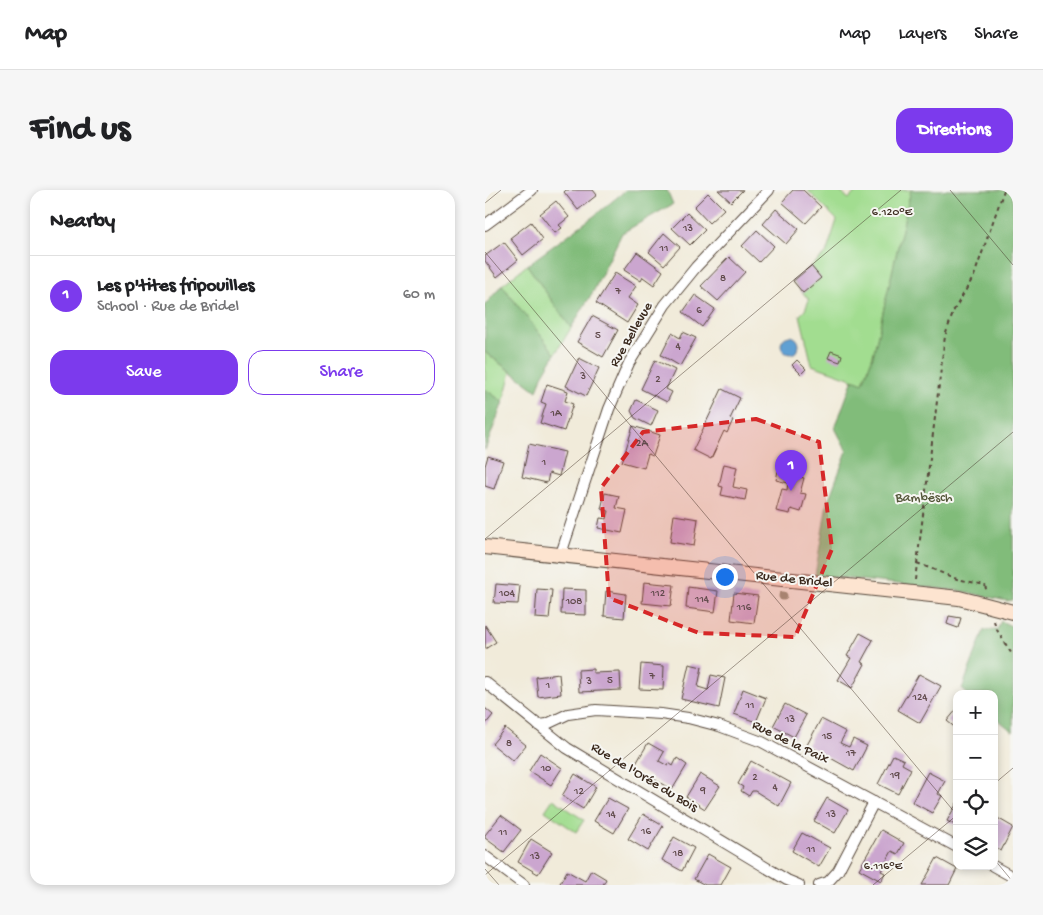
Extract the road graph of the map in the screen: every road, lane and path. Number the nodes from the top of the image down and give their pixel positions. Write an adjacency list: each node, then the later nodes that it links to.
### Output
1 (532, 190): 4 (street)
2 (769, 190): 6 (street, Rue Bellevue)
3 (1005, 190): 7 (path)
4 (485, 224)
5 (485, 547): 6 (main road, Rue de Bridel)
6 (561, 554): 8 (main road, Rue de Bridel)
7 (917, 563): 8 (path); 9 (path)
8 (913, 593): 9 (main road, Rue de Bridel)
9 (988, 604): 10 (main road, Rue de Bridel); 11 (path)
10 (1013, 612)
11 (1013, 656)
12 (485, 682): 13 (street, Rue de l'Orée du Bois)
13 (538, 725): 14 (street, Rue de la Paix); 20 (street, Rue de l'Orée du Bois)
14 (874, 802): 15 (street, Rue de la Paix); 21 (street)
15 (953, 845)
16 (485, 856): 19 (street)
17 (998, 869): 18 (street)
18 (1013, 877)
19 (523, 885)
20 (799, 885)
21 (819, 885)

